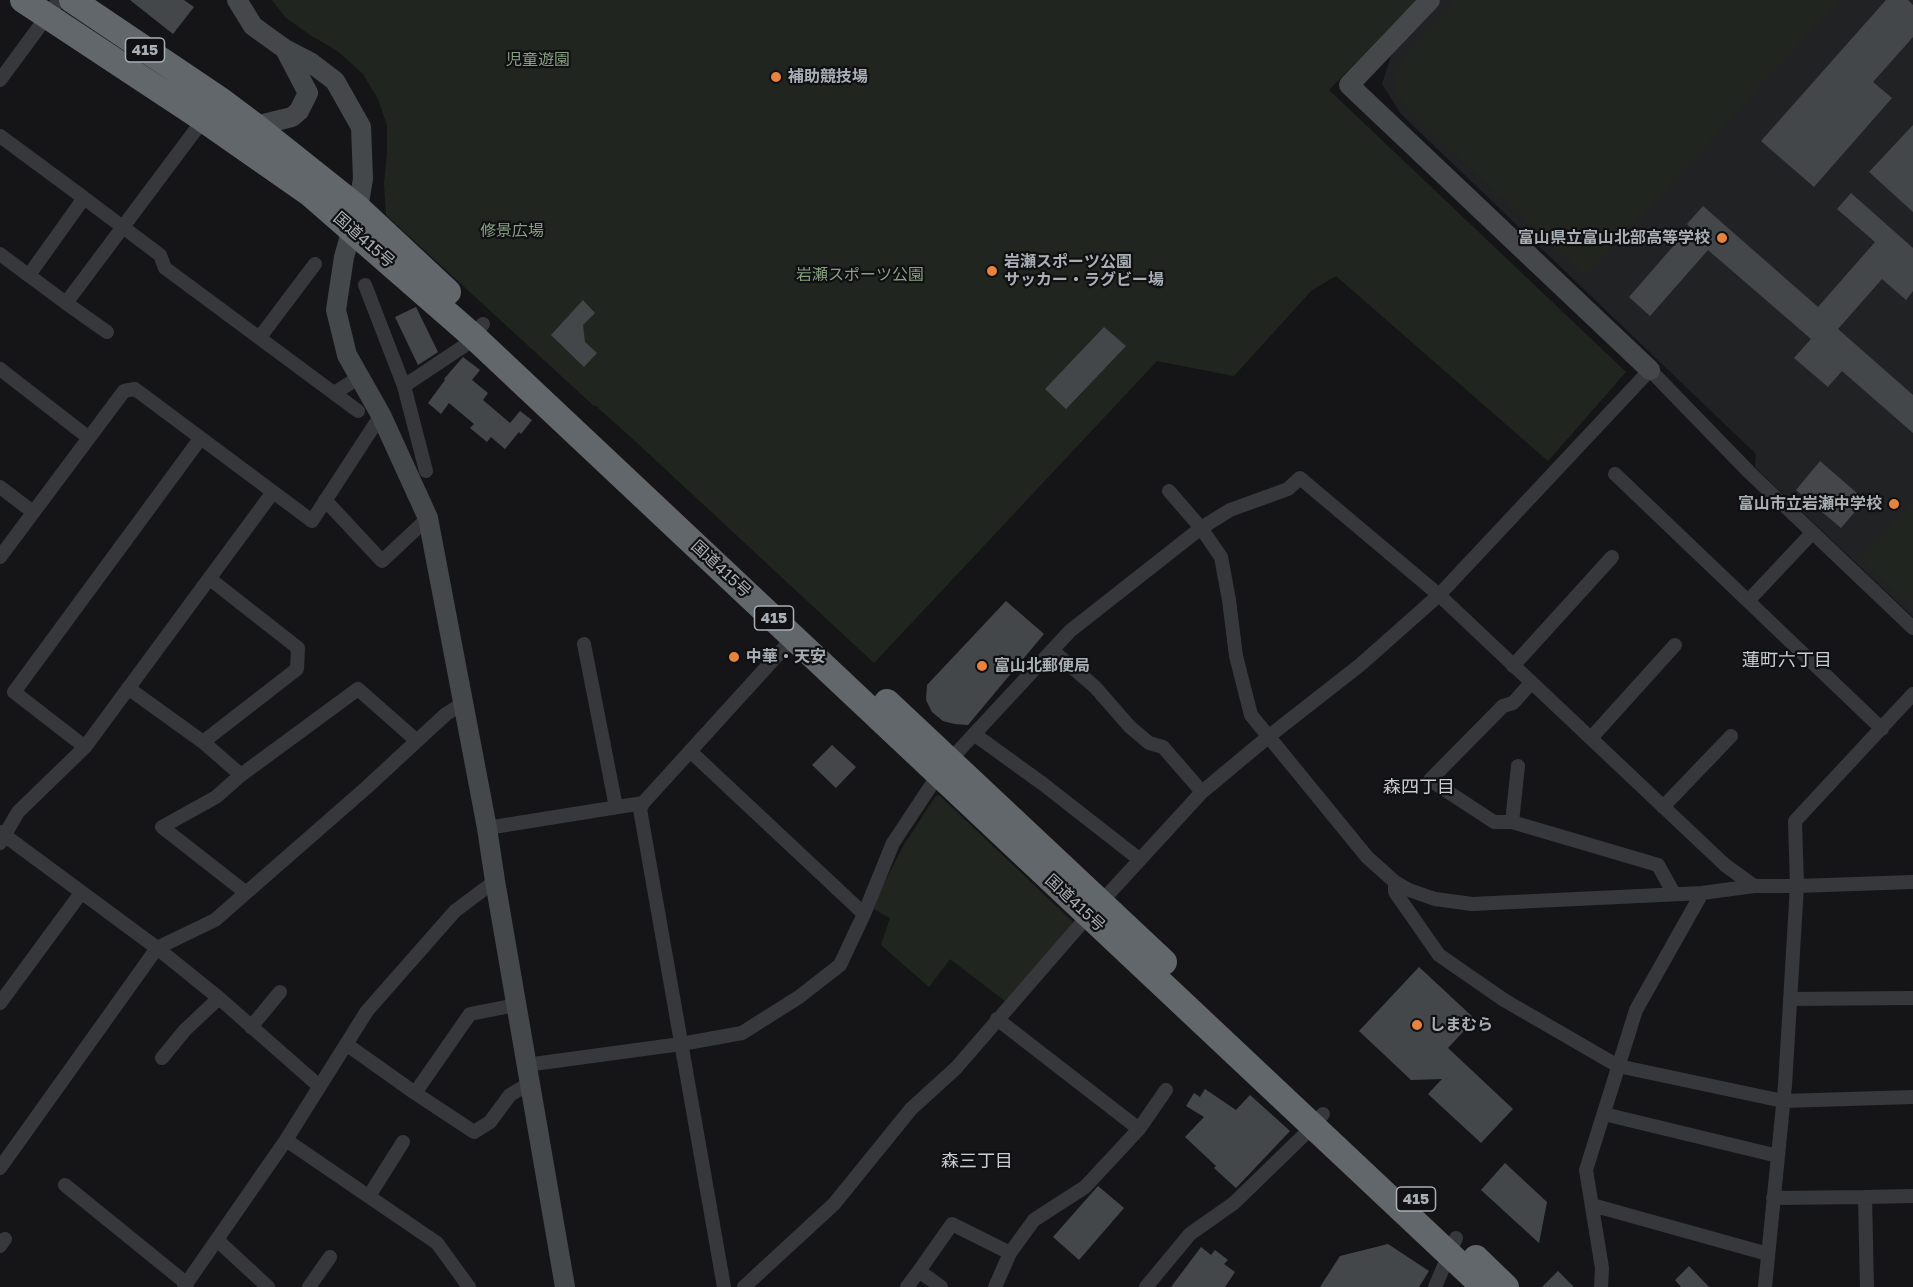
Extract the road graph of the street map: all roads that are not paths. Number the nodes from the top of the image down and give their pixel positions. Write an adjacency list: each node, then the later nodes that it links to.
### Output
1 (23, 0): 5 (highway, 国道415号 / 415)
2 (72, 0): 8 (highway, 国道415号 / 415)
3 (237, 0): 6 (street)
4 (1430, 0): 23 (street)
5 (53, 8): 7 (street); 8 (highway, 国道415号 / 415)
6 (285, 49): 9 (street); 12 (street)
7 (2, 73)
8 (211, 109): 9 (highway, 国道415号 / 415); 12 (highway, 国道415号 / 415); 13 (street)
9 (255, 126): 12 (highway, 国道415号 / 415)
10 (0, 136): 11 (street)
11 (84, 198): 13 (street); 16 (street)
12 (356, 219): 19 (highway, 国道415号 / 415); 24 (street)
13 (122, 227): 18 (street); 21 (street)
14 (0, 254): 16 (street)
15 (315, 264): 21 (street)
16 (29, 275): 18 (street)
17 (365, 285): 25 (street)
18 (66, 303): 20 (street)
19 (478, 330): 25 (street); 47 (highway, 国道415号 / 415); 66 (highway, 国道415号 / 415)
20 (107, 332)
21 (260, 337): 26 (street)
22 (0, 369): 29 (street)
23 (1650, 370): 40 (street); 44 (street)
24 (360, 377): 26 (street); 28 (street)
25 (404, 386): 31 (street)
26 (334, 393): 27 (street)
27 (358, 411)
28 (381, 415): 36 (street); 38 (street)
29 (89, 438): 30 (street); 37 (street)
30 (200, 439): 35 (street); 63 (street)
31 (426, 471)
32 (1615, 474): 45 (street)
33 (0, 487): 37 (street)
34 (1169, 490): 39 (street)
35 (273, 492): 36 (street); 43 (street)
36 (325, 500): 38 (street)
37 (33, 512): 41 (street)
38 (428, 518): 55 (street)
39 (1201, 528): 44 (street); 50 (street); 59 (street)
40 (1812, 533): 45 (street); 46 (street)
41 (0, 557)
42 (1612, 557): 51 (street)
43 (210, 579): 53 (street); 62 (street)
44 (1439, 595): 51 (street); 59 (street)
45 (1748, 601): 56 (street)
46 (1913, 628)
47 (794, 637): 64 (street); 66 (highway, 国道415号 / 415)
48 (584, 644): 70 (street)
49 (1675, 645): 60 (street)
50 (1052, 650): 57 (street); 68 (street)
51 (1513, 666): 52 (street)
52 (1531, 682): 60 (street); 72 (street)
53 (128, 688): 62 (street); 63 (street)
54 (1913, 694): 56 (street)
55 (464, 703): 61 (street); 73 (street)
56 (1882, 729): 80 (street)
57 (975, 734): 66 (street); 75 (street)
58 (1731, 736): 71 (street)
59 (1268, 737): 68 (street); 77 (street)
60 (1591, 738): 71 (street)
61 (417, 741): 67 (street); 81 (street)
62 (202, 742): 67 (street)
63 (85, 747): 74 (street)
64 (690, 751): 69 (street); 86 (street)
65 (1518, 766): 72 (street)
66 (944, 767): 85 (highway, 国道415号 / 415); 86 (street)
67 (241, 775): 81 (street)
68 (1202, 792): 75 (street)
69 (643, 803): 70 (street); 97 (street)
70 (616, 807): 73 (street)
71 (1663, 807): 79 (street)
72 (1512, 822): 84 (street)
73 (488, 828): 76 (street)
74 (1, 837): 82 (street)
75 (1139, 859): 85 (street)
76 (495, 881): 93 (street); 96 (street)
77 (1395, 882): 84 (street); 99 (street)
78 (1913, 882): 80 (street)
79 (1754, 886): 80 (street); 83 (street)
80 (1797, 886): 91 (street)
81 (245, 892): 87 (street)
82 (81, 893): 87 (street); 92 (street)
83 (1702, 893): 84 (street); 99 (street)
84 (1674, 894)
85 (1095, 909): 94 (street); 107 (highway, 国道415号 / 415)
86 (864, 914): 97 (street)
87 (157, 948): 89 (street); 112 (street)
88 (280, 992): 95 (street)
89 (219, 998): 95 (street); 98 (street)
90 (1913, 998): 91 (street)
91 (1790, 999): 105 (street)
92 (0, 1003)
93 (516, 1005): 100 (street); 103 (street)
94 (997, 1019): 108 (street); 131 (street)
95 (251, 1027): 101 (street)
96 (346, 1044): 101 (street); 103 (street)
97 (681, 1044): 100 (street); 130 (street)
98 (162, 1058)
99 (1618, 1066): 105 (street); 106 (street)
100 (528, 1074): 103 (street); 129 (street)
101 (319, 1086): 109 (street)
102 (1166, 1090): 108 (street)
103 (415, 1094)
104 (1913, 1097): 105 (street)
105 (1783, 1101): 111 (street)
106 (1604, 1114): 111 (street); 118 (street)
107 (1318, 1120): 120 (highway, 国道415号 / 415); 135 (street)
108 (1139, 1129): 121 (street)
109 (286, 1140): 114 (street); 119 (street)
110 (403, 1142): 114 (street)
111 (1778, 1156): 117 (street)
112 (0, 1168)
113 (65, 1185): 125 (street)
114 (369, 1196): 128 (street)
115 (1913, 1196): 116 (street)
116 (1865, 1197): 117 (street); 141 (street)
117 (1773, 1198): 122 (street)
118 (1592, 1205): 122 (street); 139 (street)
119 (218, 1240): 125 (street); 126 (street)
120 (1452, 1246): 136 (street); 137 (highway, 国道415号 / 415); 138 (highway, 国道415号 / 415)
121 (1010, 1254): 124 (street); 134 (street)
122 (1768, 1254): 140 (street)
123 (330, 1257): 127 (street)
124 (919, 1271): 132 (street); 133 (street)
125 (186, 1286)
126 (268, 1287)
127 (309, 1287)
128 (469, 1287)
129 (565, 1287)
130 (724, 1287)
131 (744, 1287)
132 (907, 1287)
133 (941, 1287)
134 (995, 1287)
135 (1146, 1287)
136 (1436, 1287)
137 (1484, 1287)
138 (1506, 1287)
139 (1600, 1287)
140 (1765, 1287)
141 (1867, 1287)

